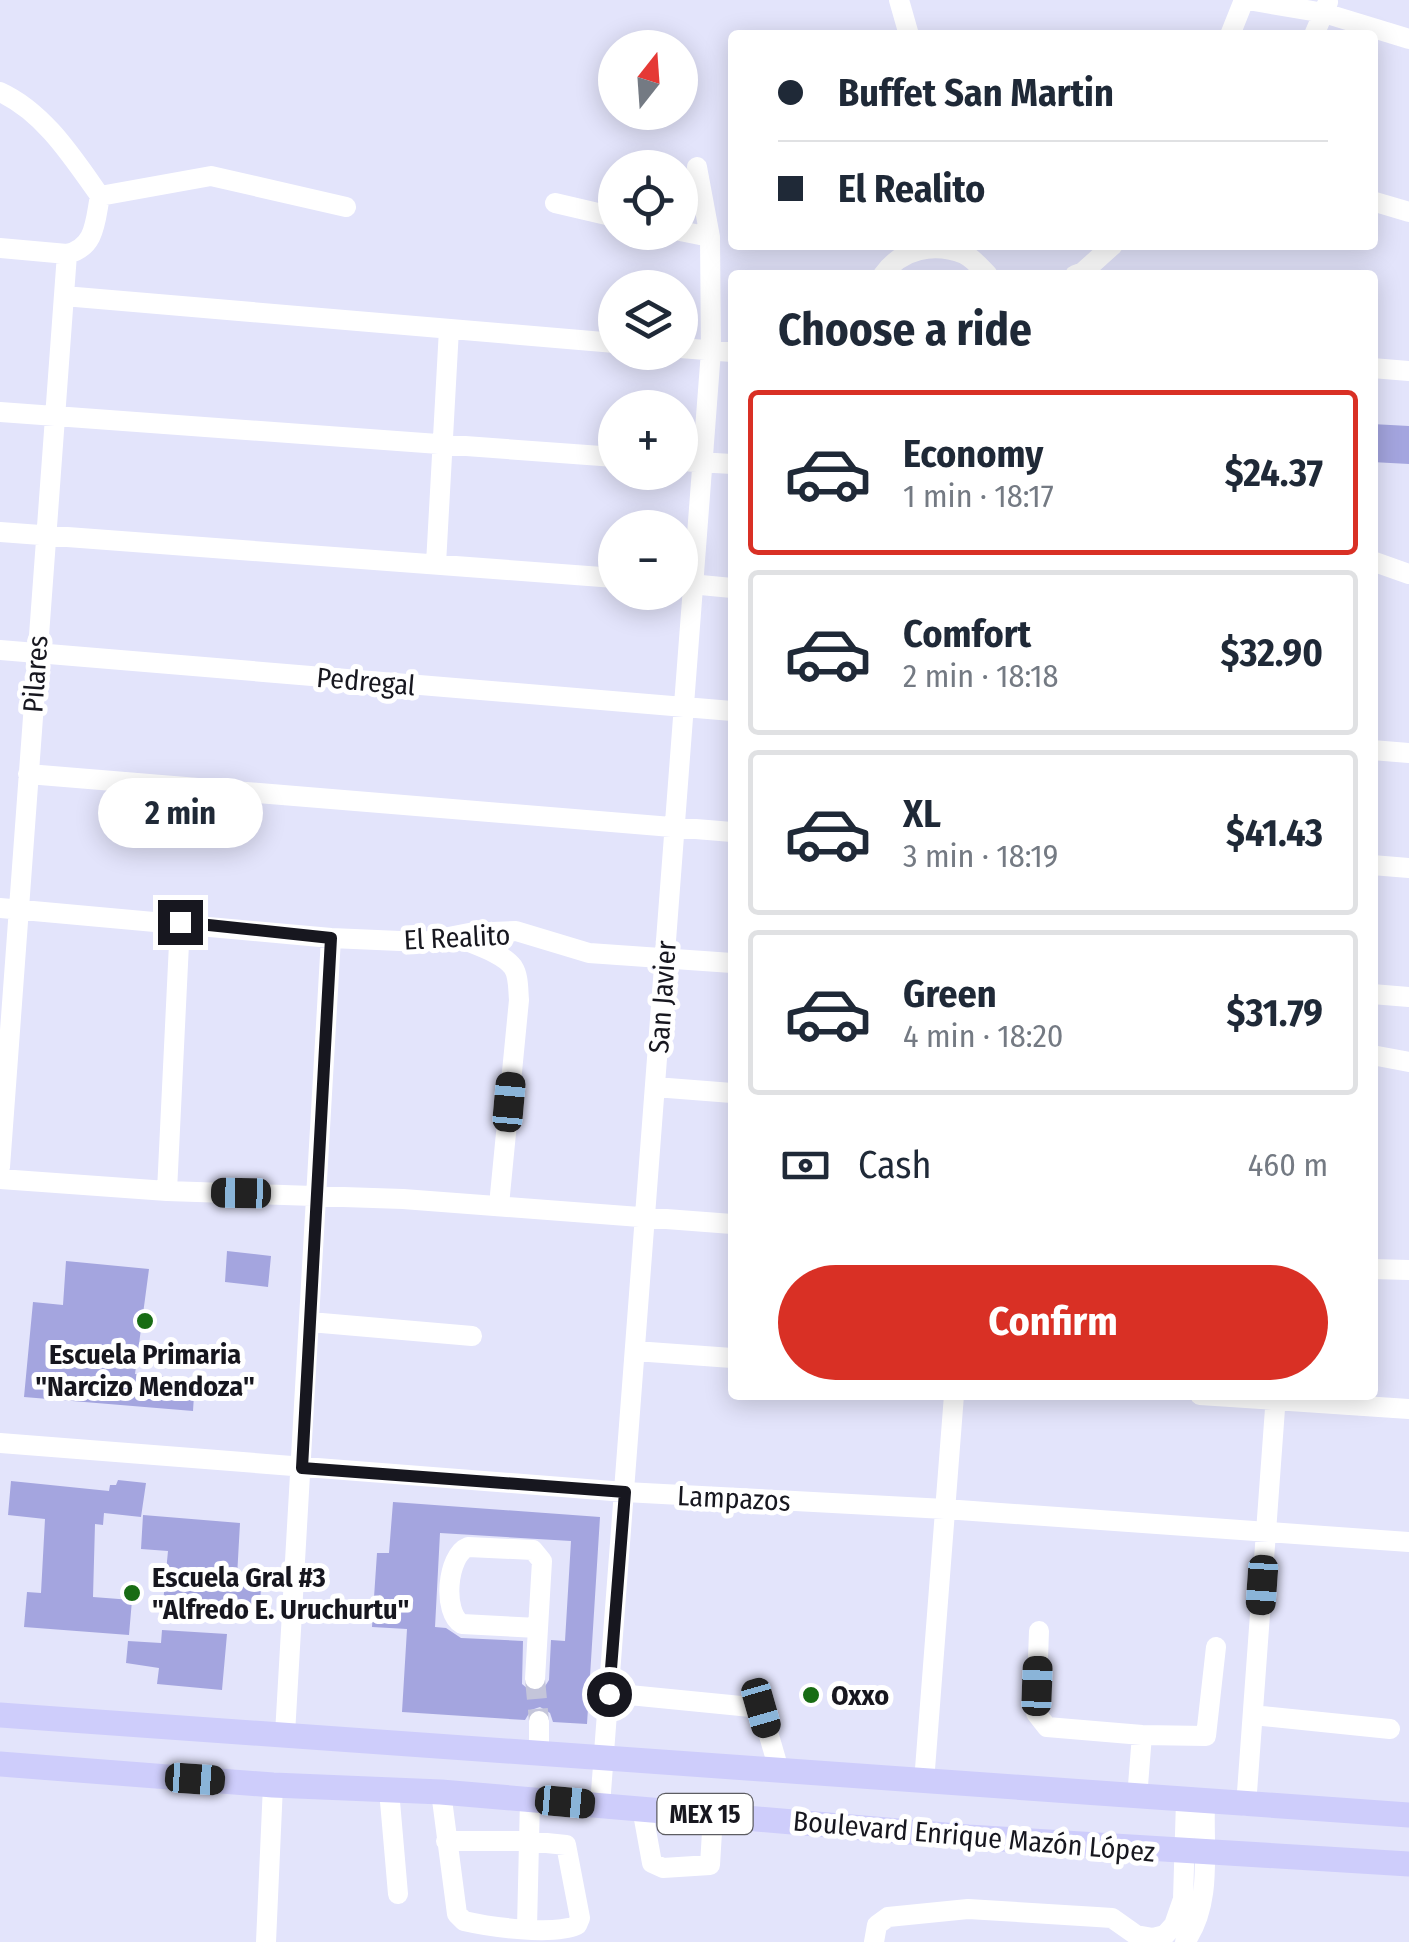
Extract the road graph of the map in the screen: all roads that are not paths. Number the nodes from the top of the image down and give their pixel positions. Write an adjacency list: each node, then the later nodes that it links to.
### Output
1 (899, 0): 4 (street)
2 (1246, 0): 3 (street); 5 (street)
3 (1326, 6): 6 (street); 7 (street)
4 (908, 30)
5 (1232, 30)
6 (1316, 30)
7 (1409, 39)
8 (0, 92): 10 (street)
9 (698, 173): 17 (street, San Javier)
10 (100, 196): 13 (street); 22 (street)
11 (555, 204): 15 (street)
12 (1378, 204): 14 (street)
13 (346, 207)
14 (1409, 212)
15 (598, 213)
16 (698, 234): 17 (street)
17 (710, 236): 30 (street, San Javier)
18 (0, 248): 22 (street)
19 (921, 250): 23 (street)
20 (950, 250): 24 (street)
21 (1108, 250): 25 (street)
22 (67, 254): 26 (street, Pilares)
23 (888, 270)
24 (983, 270)
25 (1086, 270)
26 (64, 296): 27 (street); 35 (street, Pilares)
27 (450, 329): 28 (street); 36 (street)
28 (598, 342)
29 (698, 350): 30 (street)
30 (711, 351): 31 (street); 39 (street, San Javier)
31 (728, 352)
32 (1378, 368): 33 (street)
33 (1409, 371)
34 (0, 412): 35 (street)
35 (54, 416): 36 (street); 43 (street, Pilares)
36 (444, 445): 37 (street); 45 (street)
37 (598, 456)
38 (698, 463): 39 (street)
39 (702, 463): 40 (street); 41 (street, San Javier)
40 (728, 464)
41 (696, 510)
42 (0, 532): 43 (street)
43 (46, 536): 45 (street); 52 (street, Pilares)
44 (1378, 563): 46 (street)
45 (436, 564): 47 (street)
46 (1409, 574)
47 (598, 577)
48 (698, 584): 49 (street)
49 (728, 588)
50 (686, 610): 53 (street, San Javier)
51 (0, 650): 52 (street, Pedregal)
52 (36, 652): 53 (street, Pedregal); 57 (street, Pilares)
53 (684, 707): 54 (street, Pedregal); 58 (street, San Javier)
54 (728, 710)
55 (1378, 750): 56 (street)
56 (1409, 753)
57 (28, 774): 58 (street); 62 (street, Pilares)
58 (675, 828): 59 (street); 66 (street, San Javier)
59 (728, 832)
60 (1378, 865): 61 (street)
61 (1409, 868)
62 (10, 909): 63 (street, El Realito); 74 (street, Pilares)
63 (180, 922): 65 (street, El Realito); 76 (street)
64 (455, 936): 65 (street, El Realito); 66 (street, El Realito); 78 (street)
65 (331, 938): 77 (street)
66 (665, 958): 67 (street, El Realito); 72 (street, San Javier)
67 (728, 963)
68 (1378, 994): 69 (street)
69 (1409, 997)
70 (1378, 1056): 71 (street)
71 (1409, 1062)
72 (655, 1087): 73 (street); 79 (street, San Javier)
73 (728, 1094)
74 (0, 1167)
75 (0, 1179): 76 (street)
76 (167, 1192): 77 (street)
77 (315, 1195): 78 (street); 83 (street)
78 (499, 1205): 79 (street)
79 (645, 1216): 80 (street); 85 (street, San Javier)
80 (728, 1224)
81 (1378, 1268): 82 (street)
82 (1409, 1270)
83 (310, 1322): 84 (street); 92 (street)
84 (472, 1336)
85 (635, 1351): 86 (street); 93 (street, San Javier)
86 (728, 1358)
87 (954, 1400): 94 (street)
88 (1276, 1400): 95 (street)
89 (1300, 1400): 90 (street)
90 (1409, 1409)
91 (0, 1443): 92 (street, Lampazos)
92 (302, 1468): 93 (street, Lampazos); 106 (street)
93 (625, 1492): 94 (street, Lampazos); 101 (street, San Javier)
94 (944, 1509): 95 (street, Lampazos); 112 (street)
95 (1266, 1530): 96 (street, Lampazos); 103 (street)
96 (1409, 1542)
97 (538, 1628): 97 (street); 100 (street)
98 (1039, 1631): 107 (street)
99 (1216, 1648): 107 (street)
100 (535, 1679)
101 (609, 1694): 109 (street, San Javier); 111 (street)
102 (0, 1714): 106 (main road, Boulevard Enrique Mazón López / MEX 15)
103 (1253, 1715): 105 (street); 120 (street)
104 (539, 1721): 108 (street)
105 (1390, 1729)
106 (285, 1734): 108 (main road, Boulevard Enrique Mazón López / MEX 15)
107 (1142, 1735): 116 (street)
108 (539, 1752): 109 (main road, Boulevard Enrique Mazón López / MEX 15)
109 (604, 1757): 111 (main road, Boulevard Enrique Mazón López / MEX 15); 119 (street, San Javier)
110 (0, 1764): 113 (main road, Boulevard Enrique Mazón López / MEX 15)
111 (779, 1770): 112 (main road, Boulevard Enrique Mazón López / MEX 15)
112 (924, 1782): 116 (main road, Boulevard Enrique Mazón López / MEX 15)
113 (274, 1785): 114 (main road, Boulevard Enrique Mazón López / MEX 15); 131 (street)
114 (389, 1790): 115 (main road, Boulevard Enrique Mazón López / MEX 15); 128 (street)
115 (440, 1792): 117 (main road, Boulevard Enrique Mazón López / MEX 15); 124 (street)
116 (1138, 1798): 118 (main road, Boulevard Enrique Mazón López / MEX 15)
117 (530, 1799): 119 (main road, Boulevard Enrique Mazón López / MEX 15); 125 (street)
118 (1196, 1802): 120 (main road, Boulevard Enrique Mazón López / MEX 15); 126 (street)
119 (600, 1805): 121 (main road, Boulevard Enrique Mazón López / MEX 15)
120 (1246, 1806): 123 (main road, Boulevard Enrique Mazón López / MEX 15)
121 (642, 1808): 122 (main road, Boulevard Enrique Mazón López / MEX 15); 122 (street)
122 (713, 1814): 126 (main road, Boulevard Enrique Mazón López / MEX 15)
123 (1409, 1815)
124 (446, 1842): 125 (street); 130 (street)
125 (527, 1842): 130 (street); 130 (street)
126 (1193, 1852): 127 (main road, Boulevard Enrique Mazón López / MEX 15); 129 (street); 134 (street)
127 (1409, 1864)
128 (398, 1894)
129 (1112, 1918): 132 (street); 133 (street)
130 (527, 1928)
131 (266, 1942)
132 (874, 1942)
133 (1111, 1942)
134 (1185, 1942)

